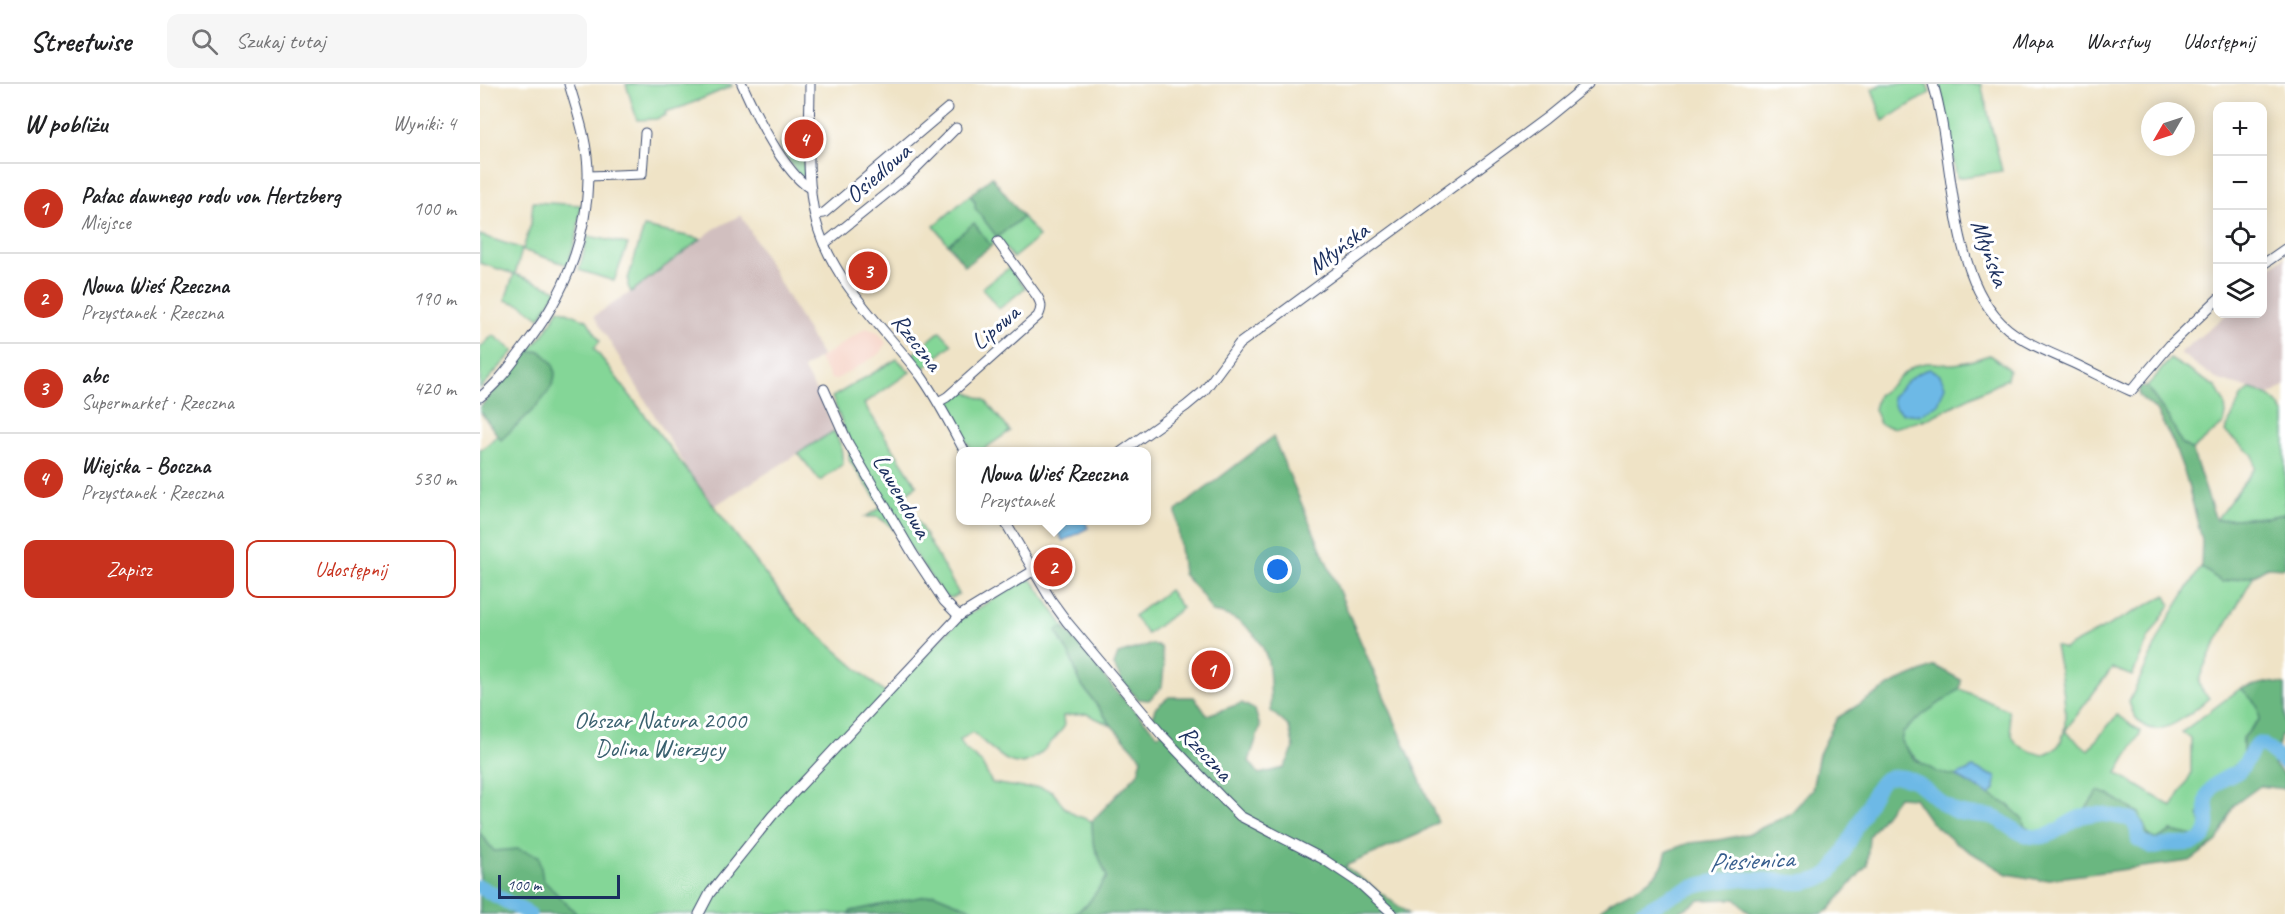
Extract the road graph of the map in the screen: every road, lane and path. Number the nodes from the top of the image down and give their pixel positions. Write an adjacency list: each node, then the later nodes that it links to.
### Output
1 (569, 84): 9 (street)
2 (742, 84): 10 (street)
3 (810, 84): 10 (street, Rzeczna)
4 (1588, 84): 21 (street, Młyńska)
5 (1933, 84): 16 (street, Młyńska)
6 (948, 108): 11 (street)
7 (956, 128): 13 (street, Osiedlowa)
8 (645, 133): 9 (street)
9 (588, 176): 18 (street)
10 (811, 189): 11 (street, Rzeczna)
11 (815, 214): 13 (street, Rzeczna)
12 (998, 242): 19 (street, Lipowa)
13 (824, 244): 19 (street, Rzeczna)
14 (2285, 249): 15 (street)
15 (2263, 264)
16 (2213, 303)
17 (824, 389): 24 (street, Lawendowa)
18 (480, 397)
19 (938, 402): 20 (street, Rzeczna)
20 (962, 447)
21 (1128, 447)
22 (1006, 525): 23 (street, Rzeczna)
23 (1033, 571): 24 (street); 26 (street, Rzeczna)
24 (959, 616): 25 (street)
25 (699, 914)
26 (1393, 914)

